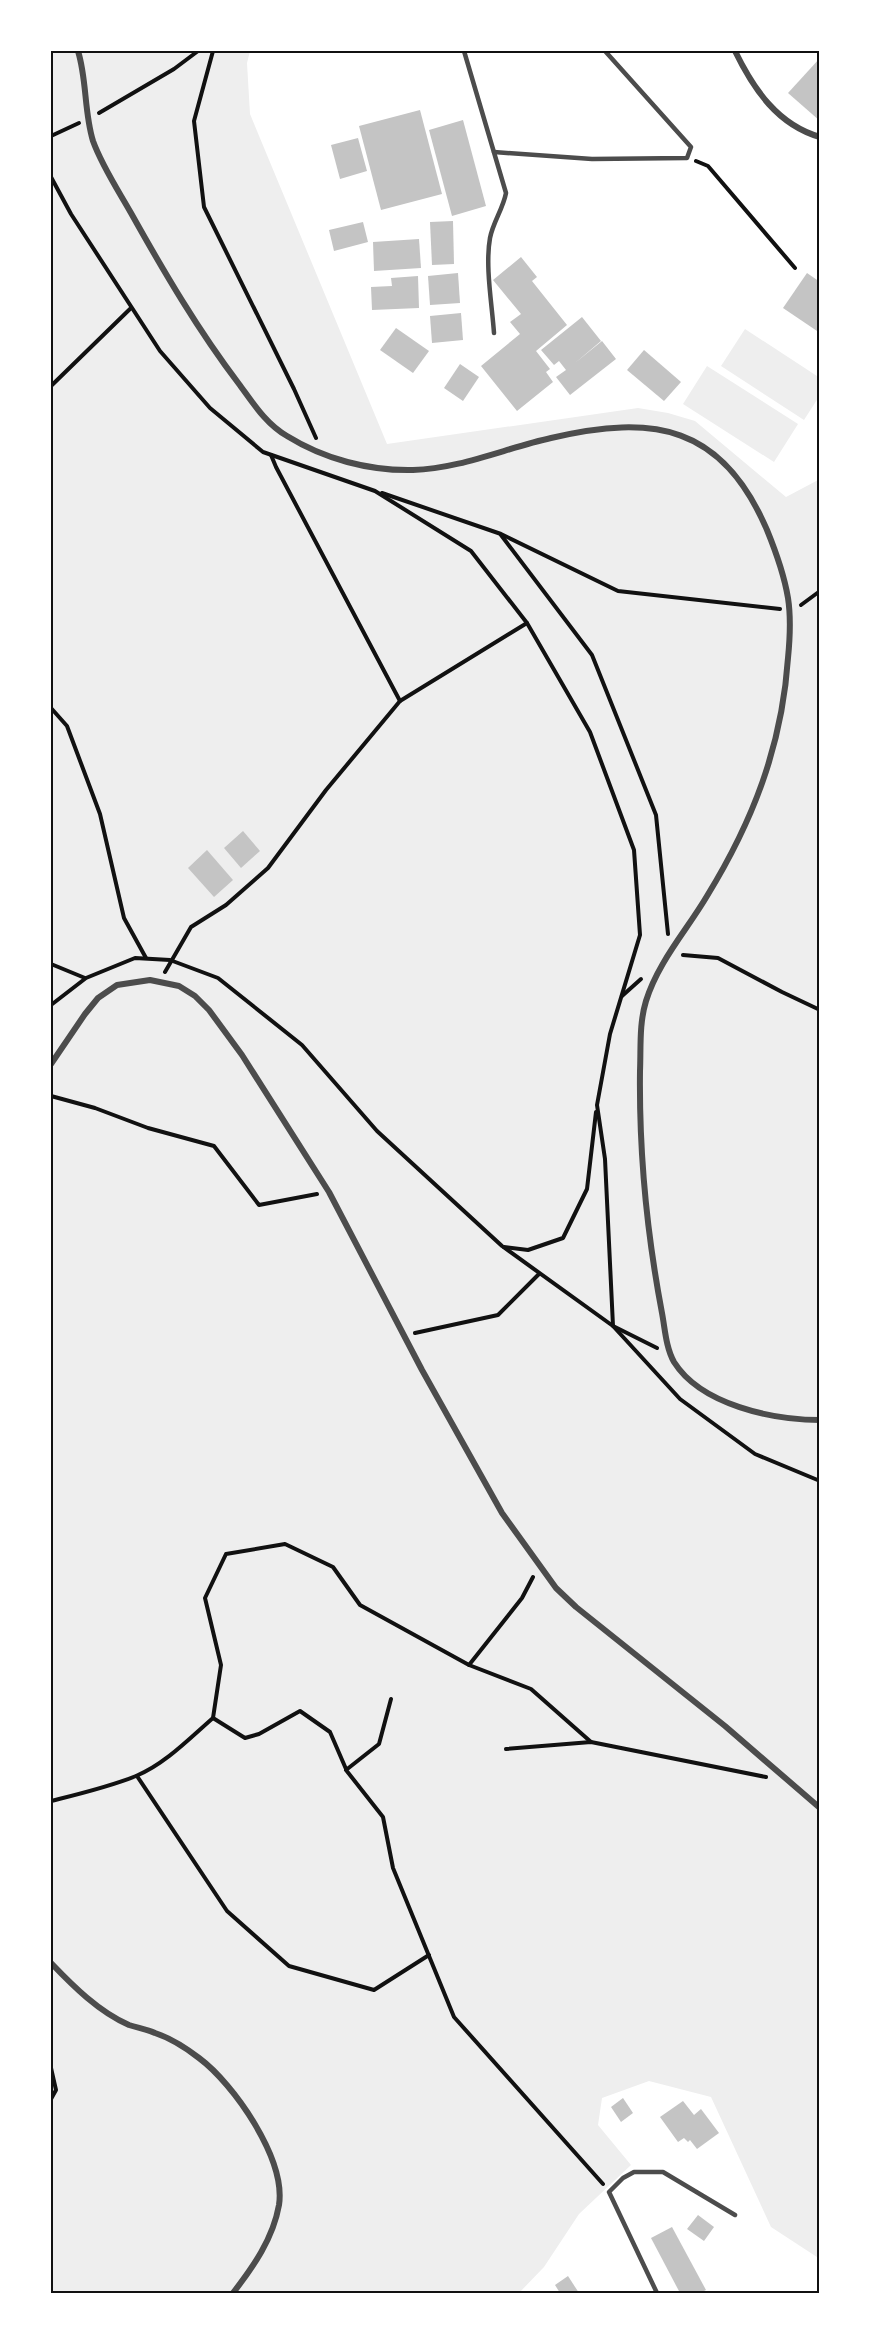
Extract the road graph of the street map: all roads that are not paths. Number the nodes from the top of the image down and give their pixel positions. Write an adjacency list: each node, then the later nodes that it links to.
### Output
1 (78, 51): 9 (street)
2 (464, 51): 6 (lane)
3 (605, 51): 6 (lane)
4 (735, 51): 5 (street)
5 (820, 137)
6 (494, 152): 7 (lane)
7 (494, 333)
8 (51, 1064): 10 (street)
9 (820, 1420)
10 (820, 1808)
11 (51, 1963): 13 (street)
12 (735, 2215): 14 (lane)
13 (233, 2293)
14 (657, 2293)

